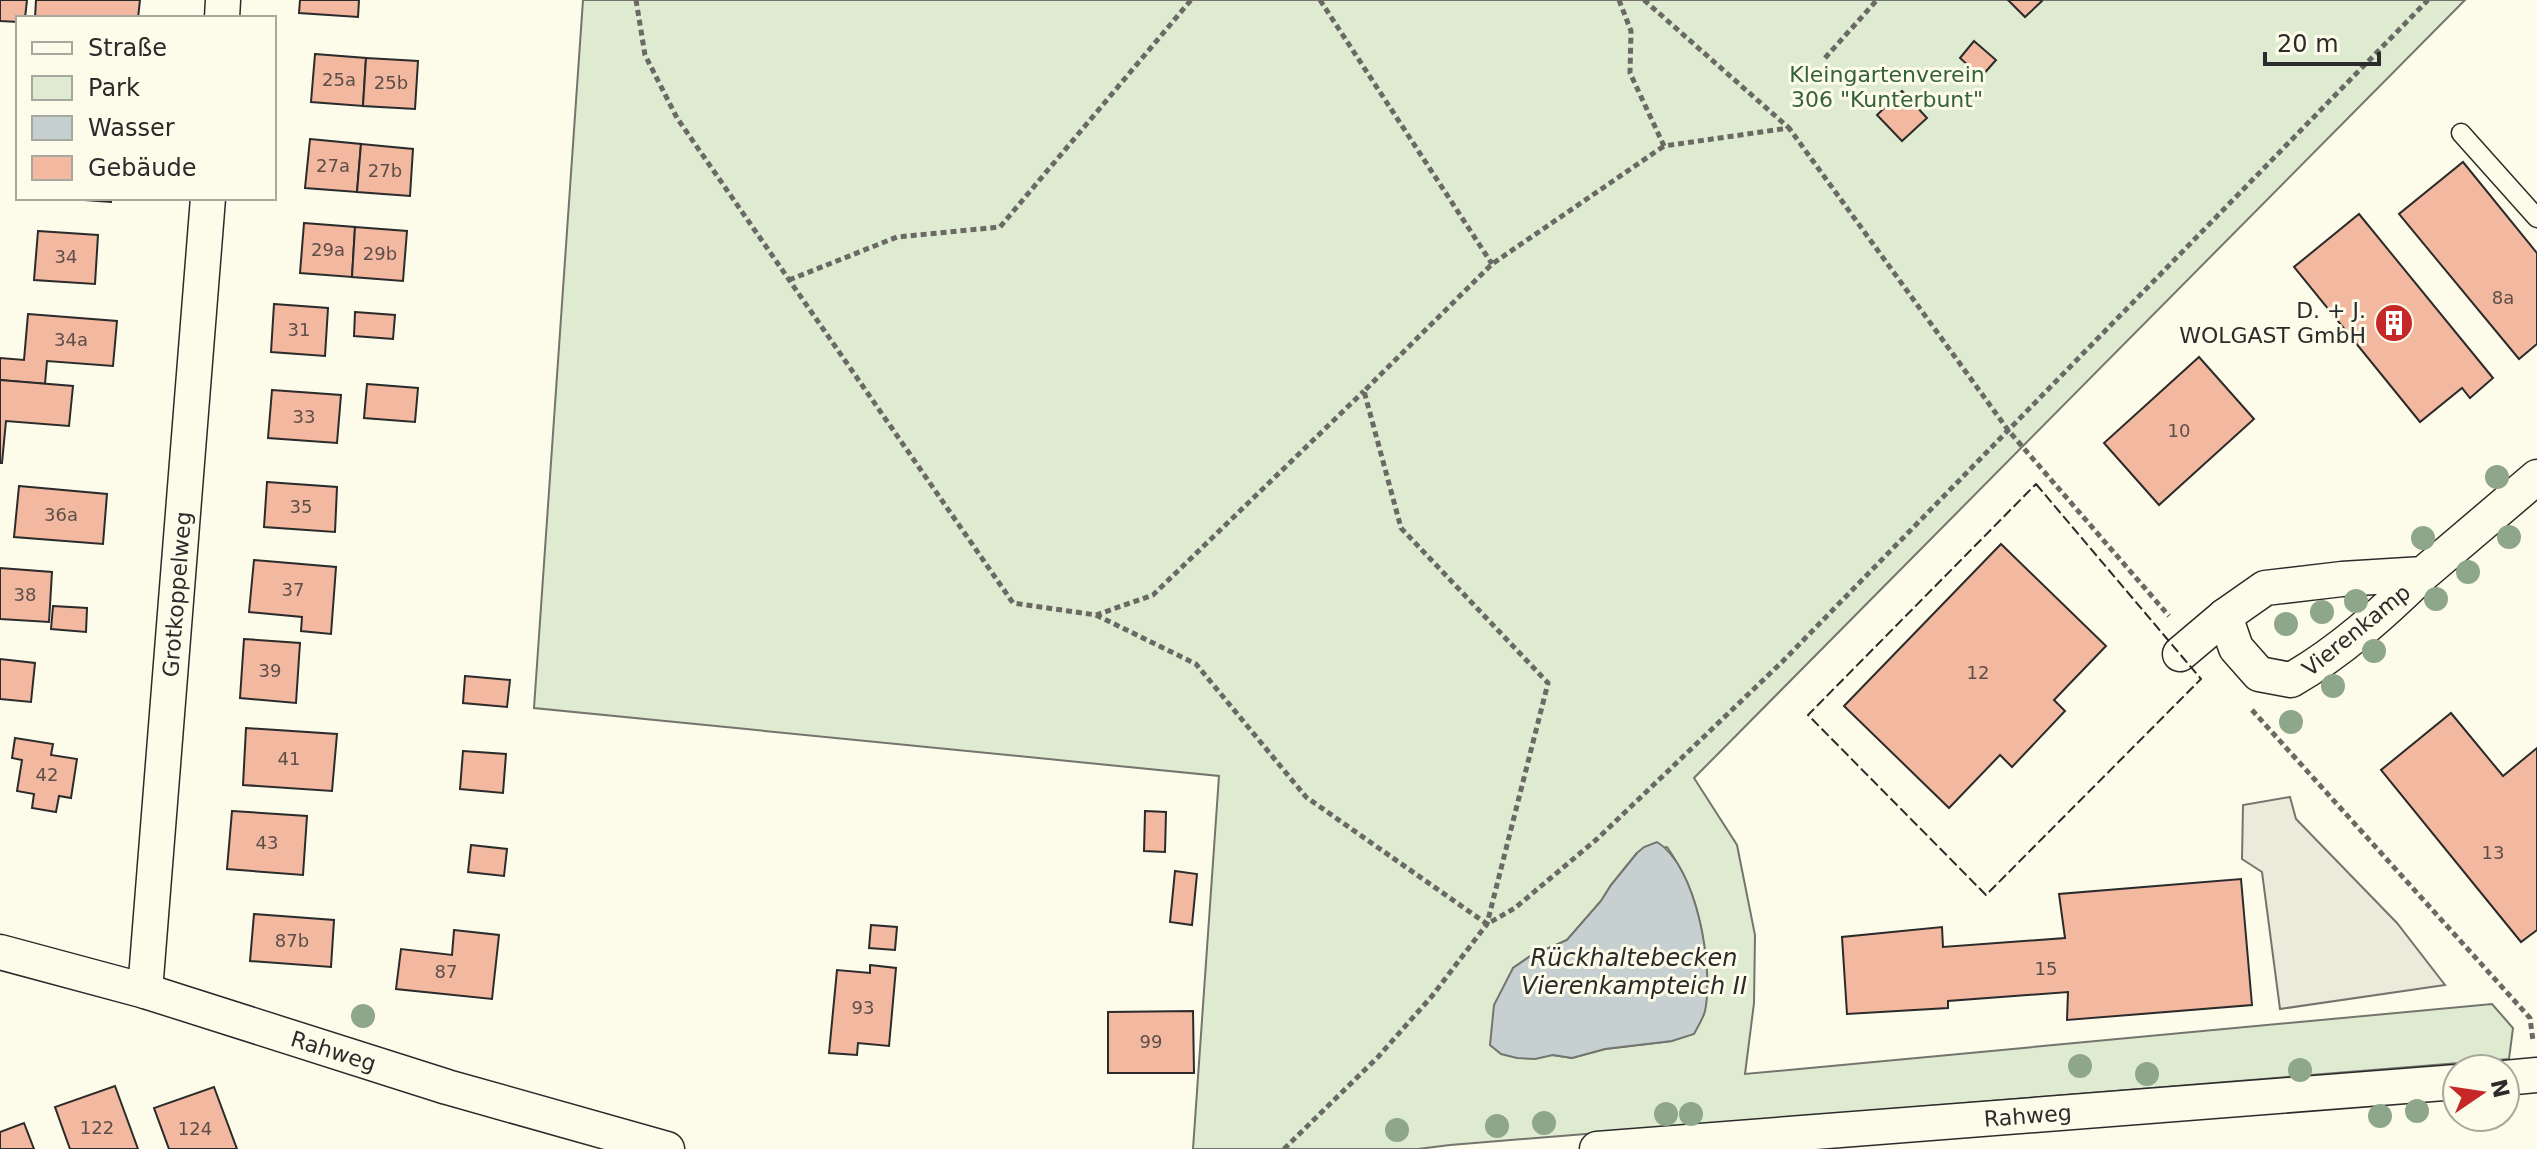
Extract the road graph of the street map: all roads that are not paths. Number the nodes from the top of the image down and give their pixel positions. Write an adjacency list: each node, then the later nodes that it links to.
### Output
1 (2461, 133): 3 (lane)
2 (208, 200): 9 (street, Grotkoppelweg)
3 (2537, 218)
4 (2537, 477): 5 (street, Vierenkamp)
5 (2423, 574): 6 (street, Vierenkamp); 6 (street, Vierenkamp)
6 (2225, 616): 7 (street, Vierenkamp)
7 (2187, 649)
8 (0, 952): 9 (street, Rahweg)
9 (145, 991): 11 (street, Rahweg)
10 (2441, 1083): 12 (street, Rahweg)
11 (667, 1149)
12 (1597, 1149)

